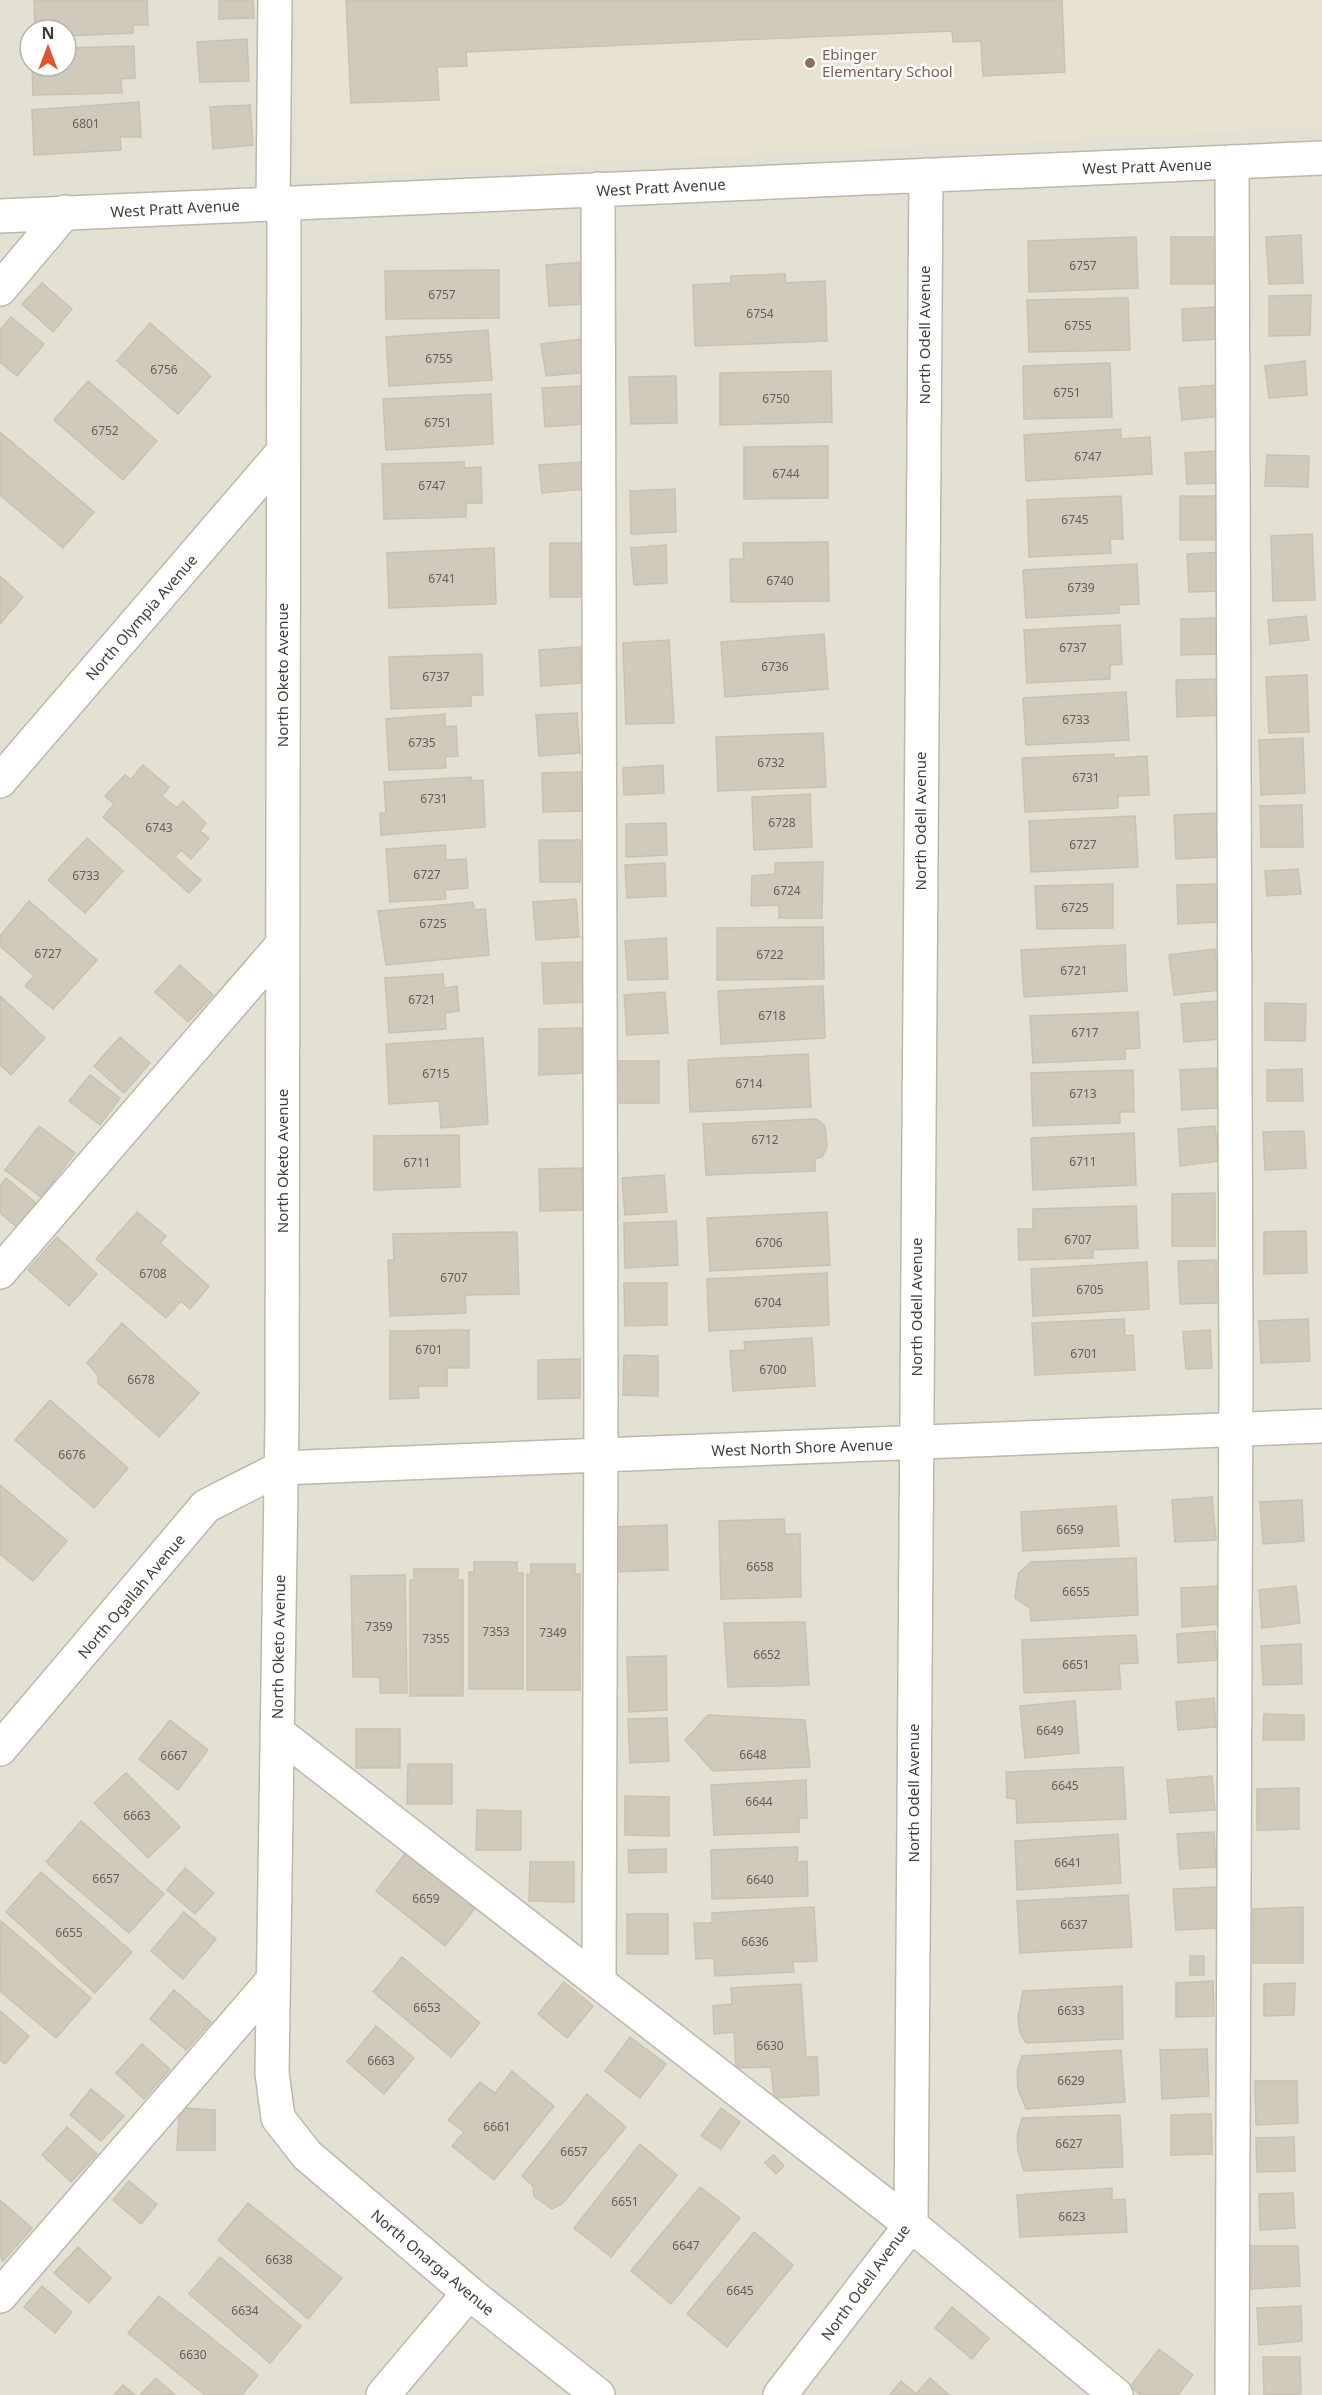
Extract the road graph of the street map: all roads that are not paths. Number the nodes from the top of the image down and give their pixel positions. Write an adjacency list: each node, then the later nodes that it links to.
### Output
1 (274, 0): 6 (street, North Oketo Avenue)
2 (1322, 158): 3 (street, West Pratt Avenue)
3 (1232, 162): 4 (street, West Pratt Avenue); 15 (street)
4 (926, 175): 5 (street, West Pratt Avenue); 16 (street, North Odell Avenue)
5 (598, 189): 6 (street, West Pratt Avenue); 17 (street)
6 (278, 203): 7 (street, West Pratt Avenue); 10 (street, North Oketo Avenue)
7 (65, 212): 8 (street, West Pratt Avenue); 9 (street)
8 (0, 216)
9 (0, 289)
10 (282, 453): 11 (street, North Olympia Avenue); 12 (street, North Oketo Avenue)
11 (0, 782)
12 (282, 945): 13 (street); 18 (street, North Oketo Avenue)
13 (0, 1272)
14 (1322, 1426): 15 (street, West North Shore Avenue)
15 (1236, 1429): 16 (street, West North Shore Avenue); 31 (street)
16 (915, 1443): 17 (street, West North Shore Avenue); 24 (street, North Odell Avenue)
17 (600, 1455): 18 (street, West North Shore Avenue); 22 (street)
18 (281, 1468): 19 (street, North Oketo Avenue); 20 (street, North Ogallah Avenue)
19 (277, 1732): 21 (street, North Oketo Avenue); 22 (street)
20 (0, 1749)
21 (273, 1980): 23 (street, North Oketo Avenue); 26 (street)
22 (599, 1982): 24 (street)
23 (278, 2118): 25 (street, North Onarga Avenue)
24 (910, 2225): 29 (street, North Odell Avenue); 30 (street)
25 (469, 2294): 27 (street); 28 (street, North Onarga Avenue)
26 (0, 2296)
27 (383, 2395)
28 (598, 2395)
29 (780, 2395)
30 (1116, 2395)
31 (1232, 2395)

